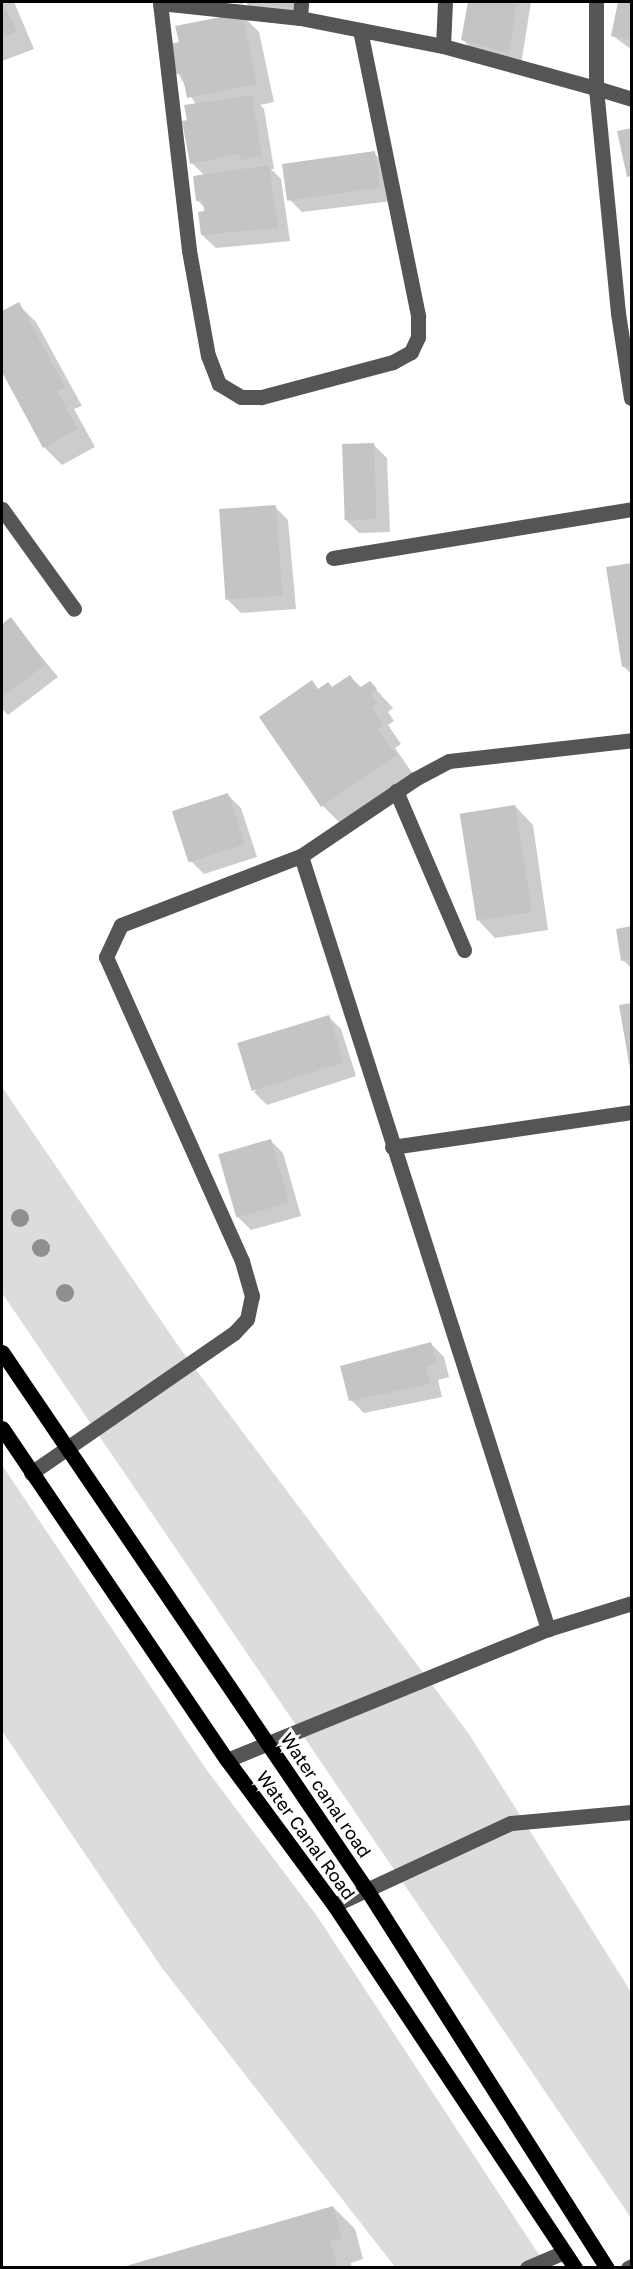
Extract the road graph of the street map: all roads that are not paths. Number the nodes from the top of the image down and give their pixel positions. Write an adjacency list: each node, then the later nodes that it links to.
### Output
1 (301, 2): 4 (street)
2 (445, 2): 6 (street)
3 (596, 2): 7 (street)
4 (300, 18): 5 (street); 5 (street)
5 (360, 30): 6 (street)
6 (443, 46): 7 (street)
7 (596, 88): 8 (street); 9 (street)
8 (632, 99)
9 (625, 312): 10 (street)
10 (631, 398)
11 (2, 509): 14 (street)
12 (632, 509): 13 (street)
13 (333, 558)
14 (74, 609)
15 (632, 740): 16 (street)
16 (396, 791): 17 (street); 18 (street)
17 (301, 856): 20 (street); 23 (street)
18 (464, 950)
19 (632, 1112): 20 (street)
20 (392, 1147): 26 (street)
21 (2, 1352): 23 (main road, Water canal road)
22 (2, 1428): 24 (main road, Water Canal Road)
23 (68, 1448): 24 (street); 27 (main road, Water canal road)
24 (32, 1473): 28 (main road, Water Canal Road)
25 (632, 1603): 26 (street)
26 (548, 1629): 27 (street)
27 (266, 1744): 28 (street); 30 (main road, Water canal road)
28 (227, 1760): 31 (main road, Water Canal Road)
29 (632, 1812): 30 (street)
30 (367, 1890): 31 (street); 35 (main road, Water canal road)
31 (334, 1905): 32 (main road, Water Canal Road)
32 (564, 2252): 33 (street); 34 (main road, Water Canal Road)
33 (527, 2268)
34 (575, 2268)
35 (607, 2268)

